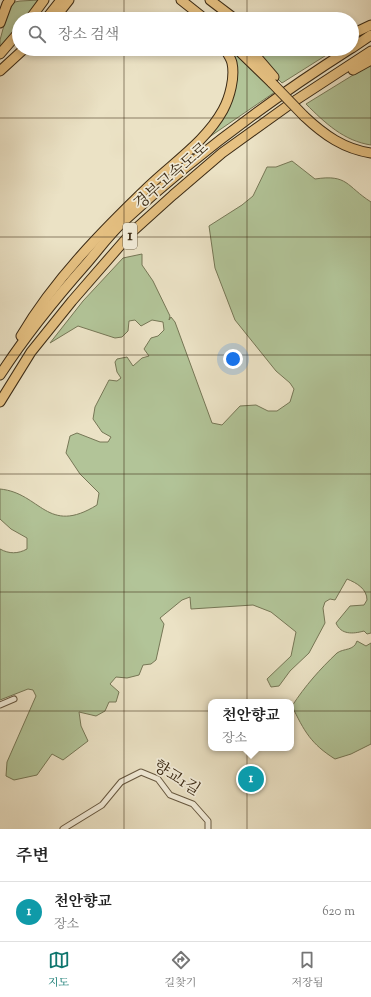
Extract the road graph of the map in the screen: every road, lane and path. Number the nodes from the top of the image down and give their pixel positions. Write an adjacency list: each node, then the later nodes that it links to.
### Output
1 (4, 0): 18 (highway)
2 (10, 0): 18 (highway)
3 (44, 0): 10 (highway)
4 (52, 0): 11 (highway)
5 (61, 0): 12 (highway)
6 (69, 0): 13 (highway)
7 (180, 0): 14 (highway)
8 (186, 0): 15 (highway)
9 (213, 3): 16 (highway); 17 (highway)
10 (35, 12)
11 (43, 12)
12 (52, 12)
13 (60, 12)
14 (196, 12)
15 (198, 12)
16 (221, 12)
17 (225, 12)
18 (0, 21)
19 (371, 25): 20 (highway)
20 (359, 31)
21 (371, 36): 23 (highway, 경부고속도로 / 1)
22 (12, 40): 26 (highway)
23 (359, 43)
24 (371, 51): 39 (highway, 경부고속도로 / 1)
25 (12, 52): 33 (highway)
26 (0, 54)
27 (14, 56): 33 (highway)
28 (229, 56): 40 (highway)
29 (245, 56): 35 (highway)
30 (255, 56): 35 (highway)
31 (339, 56): 41 (highway, 경부고속도로 / 1)
32 (371, 60): 39 (highway)
33 (5, 62): 34 (highway)
34 (0, 71)
35 (274, 81): 36 (highway)
36 (306, 114): 37 (highway); 38 (highway)
37 (371, 147)
38 (371, 152)
39 (222, 153): 42 (highway, 경부고속도로 / 1)
40 (0, 371)
41 (0, 375)
42 (0, 402)
43 (14, 700): 44 (street)
44 (0, 705)
45 (63, 829): 46 (street, 향교1길)
46 (208, 829)

